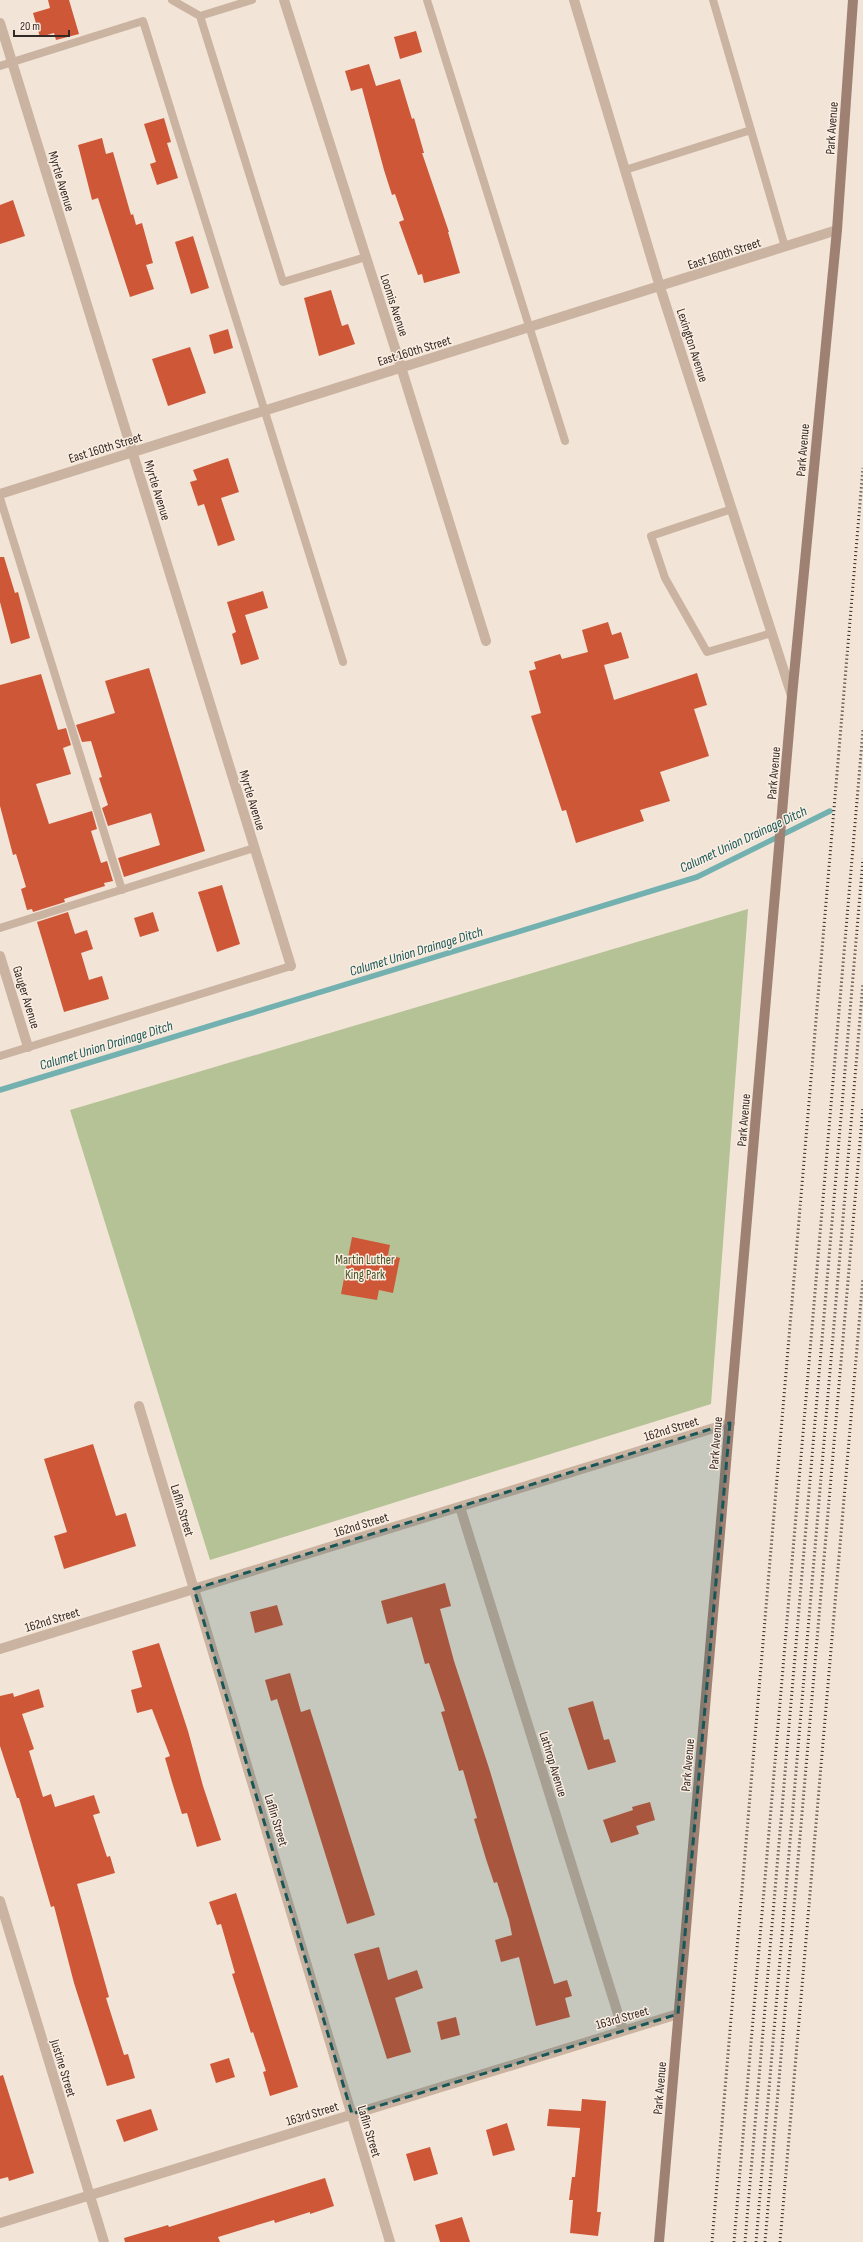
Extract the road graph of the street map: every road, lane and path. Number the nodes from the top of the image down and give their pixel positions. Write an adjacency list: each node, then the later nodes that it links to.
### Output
1 (172, 0): 8 (lane)
2 (252, 0): 8 (lane)
3 (284, 0): 16 (street, Loomis Avenue)
4 (427, 0): 18 (lane)
5 (574, 0): 13 (street, Lexington Avenue)
6 (713, 0): 12 (lane)
7 (853, 0): 14 (street, Park Avenue)
8 (200, 16): 16 (lane)
9 (0, 23): 10 (street, Myrtle Avenue)
10 (12, 62): 11 (lane); 20 (lane); 22 (street, Myrtle Avenue)
11 (0, 66)
12 (751, 130): 13 (lane); 15 (lane)
13 (625, 170): 17 (street, Lexington Avenue)
14 (836, 230): 15 (street, East 160th Street); 29 (street, Park Avenue)
15 (785, 246): 17 (street, East 160th Street)
16 (366, 257): 19 (street, Loomis Avenue)
17 (660, 287): 18 (street, East 160th Street); 25 (street, Lexington Avenue)
18 (528, 328): 19 (street, East 160th Street); 21 (lane)
19 (401, 367): 20 (street, East 160th Street); 27 (street, Loomis Avenue)
20 (264, 410): 22 (street, East 160th Street); 28 (lane)
21 (565, 441)
22 (132, 452): 23 (street, East 160th Street); 30 (street, Myrtle Avenue)
23 (0, 494)
24 (0, 498): 31 (lane)
25 (732, 509): 26 (street, Lexington Avenue); 26 (lane)
26 (772, 633): 29 (street, Lexington Avenue)
27 (486, 641)
28 (343, 662)
29 (792, 696): 38 (street, Park Avenue)
30 (254, 848): 31 (lane); 34 (street, Myrtle Avenue)
31 (122, 890): 32 (lane)
32 (0, 928)
33 (0, 956): 35 (street, Gauger Avenue)
34 (290, 966): 35 (lane)
35 (28, 1047): 36 (lane)
36 (0, 1056)
37 (139, 1406): 40 (street, Laflin Street)
38 (730, 1423): 39 (street, 162nd Street); 43 (street, Park Avenue)
39 (460, 1507): 40 (street, 162nd Street); 44 (street, Lathrop Avenue)
40 (194, 1589): 41 (street, 162nd Street); 45 (street, Laflin Street)
41 (0, 1649)
42 (0, 1901): 46 (street, Justine Street)
43 (678, 2014): 44 (street, 163rd Street); 50 (street, Park Avenue)
44 (623, 2030): 45 (street, 163rd Street)
45 (352, 2114): 46 (street, 163rd Street); 49 (street, Laflin Street)
46 (90, 2195): 47 (street, 163rd Street); 48 (street, Justine Street)
47 (0, 2223)
48 (104, 2242)
49 (390, 2242)
50 (658, 2242)

